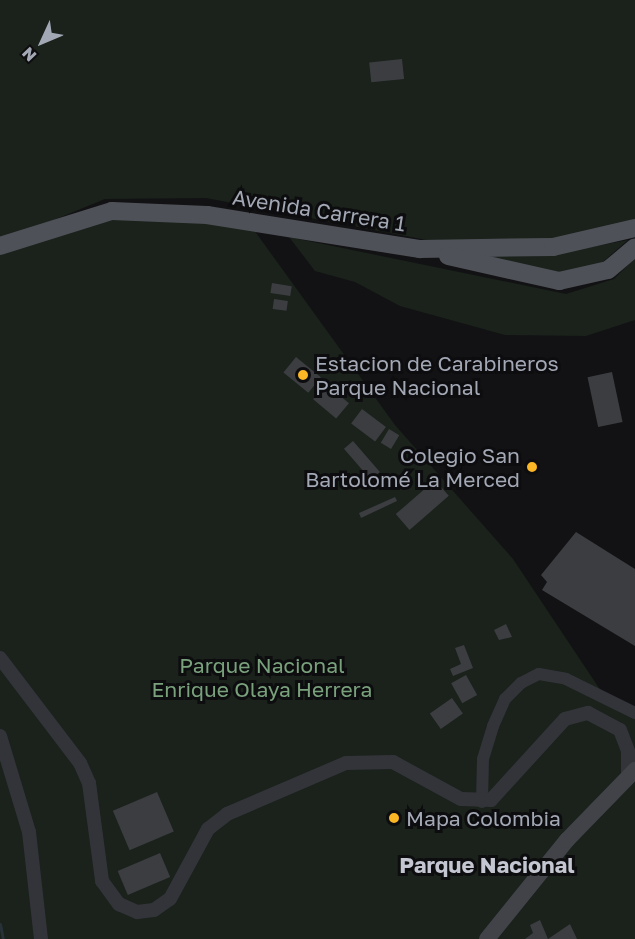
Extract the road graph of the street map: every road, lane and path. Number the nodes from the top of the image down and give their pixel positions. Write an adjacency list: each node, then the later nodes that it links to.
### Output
1 (635, 228): 4 (main road, Avenida Carrera 1)
2 (0, 246): 4 (main road, Avenida Carrera 1)
3 (635, 247): 4 (main road)
4 (420, 249)
5 (0, 658): 9 (street)
6 (635, 713): 9 (street)
7 (0, 736): 10 (street)
8 (632, 774): 9 (street); 11 (main road)
9 (482, 802)
10 (41, 939)
11 (487, 939)

